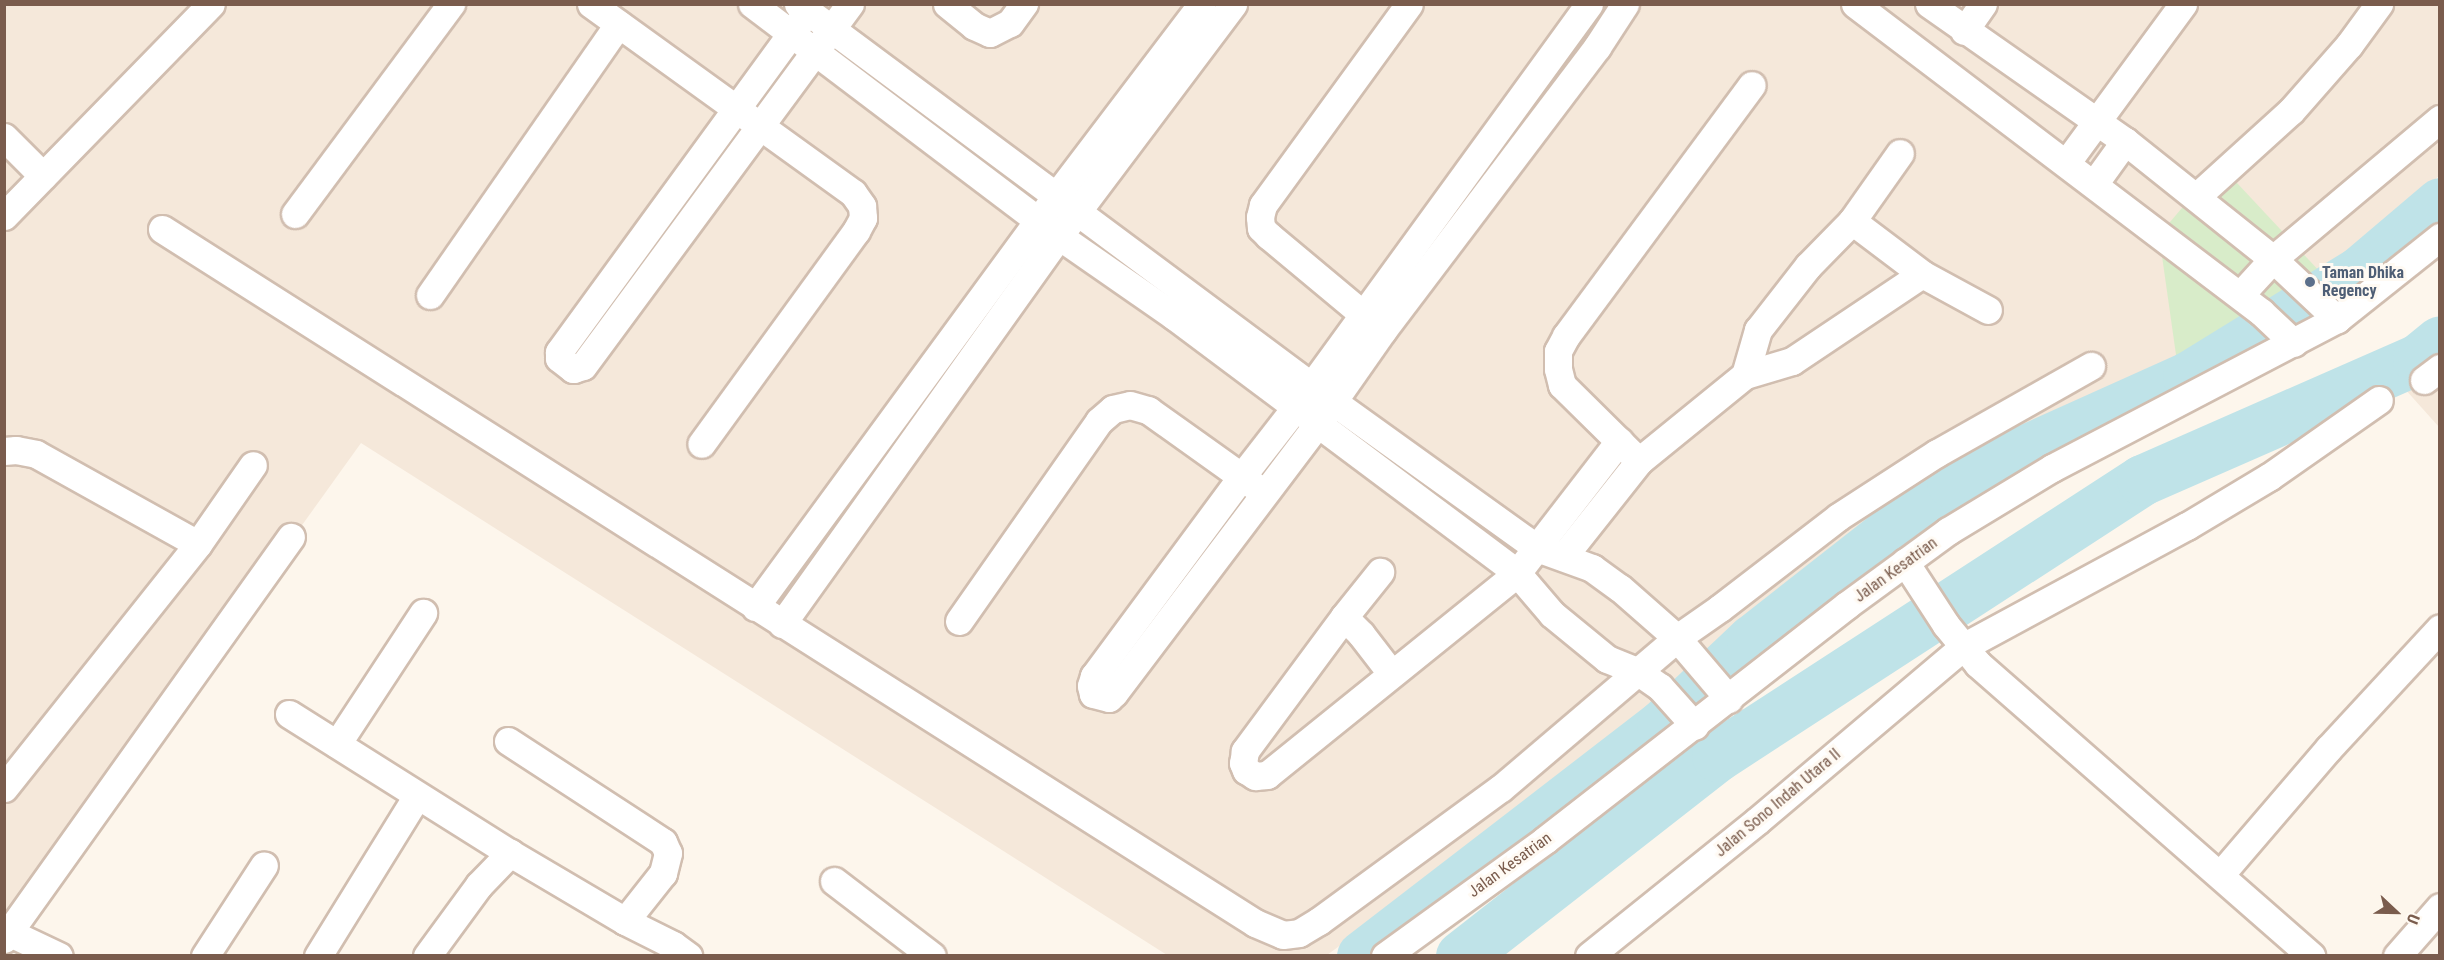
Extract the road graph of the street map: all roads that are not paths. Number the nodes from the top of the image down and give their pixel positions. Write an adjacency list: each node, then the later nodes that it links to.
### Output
1 (211, 4): 35 (street)
2 (451, 4): 40 (street)
3 (591, 4): 19 (street)
4 (752, 4): 22 (street)
5 (850, 4): 20 (street)
6 (947, 4): 7 (street)
7 (1024, 4)
8 (1202, 4): 37 (street)
9 (1233, 4): 39 (street)
10 (1408, 4): 54 (street)
11 (1589, 4): 26 (street)
12 (1625, 4): 30 (street)
13 (1855, 4): 34 (street)
14 (1929, 4): 21 (street)
15 (1983, 4): 21 (street)
16 (2184, 4): 28 (street)
17 (2379, 4): 38 (street)
18 (805, 6): 20 (street); 22 (street)
19 (618, 24): 25 (street); 49 (street)
20 (831, 27): 23 (street); 37 (street)
21 (1964, 31): 28 (street)
22 (792, 36): 23 (street); 25 (street)
23 (814, 53): 29 (street); 43 (street)
24 (1752, 85): 64 (street)
25 (737, 110): 29 (street); 48 (street)
26 (1509, 116): 30 (street); 54 (street)
27 (2439, 119): 46 (street)
28 (2097, 121): 32 (street); 34 (street)
29 (759, 126): 50 (street); 65 (street)
30 (1533, 133): 54 (street)
31 (4, 137): 35 (street)
32 (2125, 141): 36 (street); 38 (street)
33 (1900, 153): 42 (street)
34 (2067, 162): 36 (street)
35 (43, 176): 41 (street)
36 (2094, 184): 51 (street)
37 (1056, 195): 39 (street); 43 (street)
38 (2196, 197): 46 (street)
39 (1077, 212): 43 (street); 58 (street)
40 (295, 214)
41 (4, 216)
42 (1852, 221): 47 (street); 57 (street)
43 (1050, 228): 61 (street); 62 (street)
44 (162, 229): 78 (street)
45 (2439, 237): 53 (street, Jalan Kesatrian)
46 (2273, 259): 51 (street); 53 (street)
47 (1922, 274): 52 (street); 57 (street)
48 (614, 277): 50 (street); 50 (street)
49 (430, 295)
50 (635, 295)
51 (2240, 295): 55 (street)
52 (1988, 310)
53 (2331, 312): 55 (street, Jalan Kesatrian)
54 (1373, 322): 58 (street); 60 (street)
55 (2290, 338): 75 (street, Jalan Kesatrian)
56 (2091, 366): 84 (street)
57 (1745, 375): 67 (street)
58 (1310, 385): 60 (street); 62 (street)
59 (2379, 400): 85 (street, Jalan Sono Indah Utara II)
60 (1334, 401): 63 (street); 73 (street)
61 (921, 405): 78 (street); 82 (street)
62 (1295, 408): 63 (street); 69 (street)
63 (1318, 423): 70 (street); 77 (street)
64 (1619, 441): 67 (street); 73 (street)
65 (701, 444)
66 (4, 451): 72 (street)
67 (1639, 461): 74 (street)
68 (253, 465): 72 (street)
69 (1242, 476): 70 (street); 70 (street); 81 (street)
70 (1265, 494)
71 (291, 537): 101 (street)
72 (198, 543): 93 (street)
73 (1537, 548): 74 (street); 77 (street)
74 (1563, 556): 84 (street)
75 (1911, 571): 85 (street); 88 (street, Jalan Kesatrian)
76 (1380, 573): 80 (street)
77 (1517, 573): 86 (street); 87 (street)
78 (755, 607): 82 (street)
79 (423, 613): 92 (street)
80 (1344, 617): 87 (street); 87 (street)
81 (959, 621)
82 (782, 624): 86 (street)
83 (2439, 628): 97 (street)
84 (1677, 638): 86 (street); 88 (street)
85 (1963, 647): 97 (street); 109 (street, Jalan Sono Indah Utara II)
86 (1637, 671): 90 (street)
87 (1391, 673)
88 (1725, 694): 90 (street, Jalan Kesatrian)
89 (289, 714): 92 (street)
90 (1692, 722): 108 (street, Jalan Kesatrian)
91 (508, 741): 100 (street)
92 (337, 744): 94 (street)
93 (4, 788)
94 (417, 796): 95 (street); 104 (street)
95 (510, 853): 100 (street); 105 (street)
96 (264, 866): 103 (street)
97 (2220, 875): 110 (street)
98 (834, 881): 107 (street)
99 (2439, 907): 111 (street)
100 (625, 921): 106 (street)
101 (6, 936): 102 (street)
102 (59, 956)
103 (205, 956)
104 (318, 956)
105 (427, 956)
106 (688, 956)
107 (932, 956)
108 (1385, 956)
109 (1588, 956)
110 (2311, 956)
111 (2397, 956)

